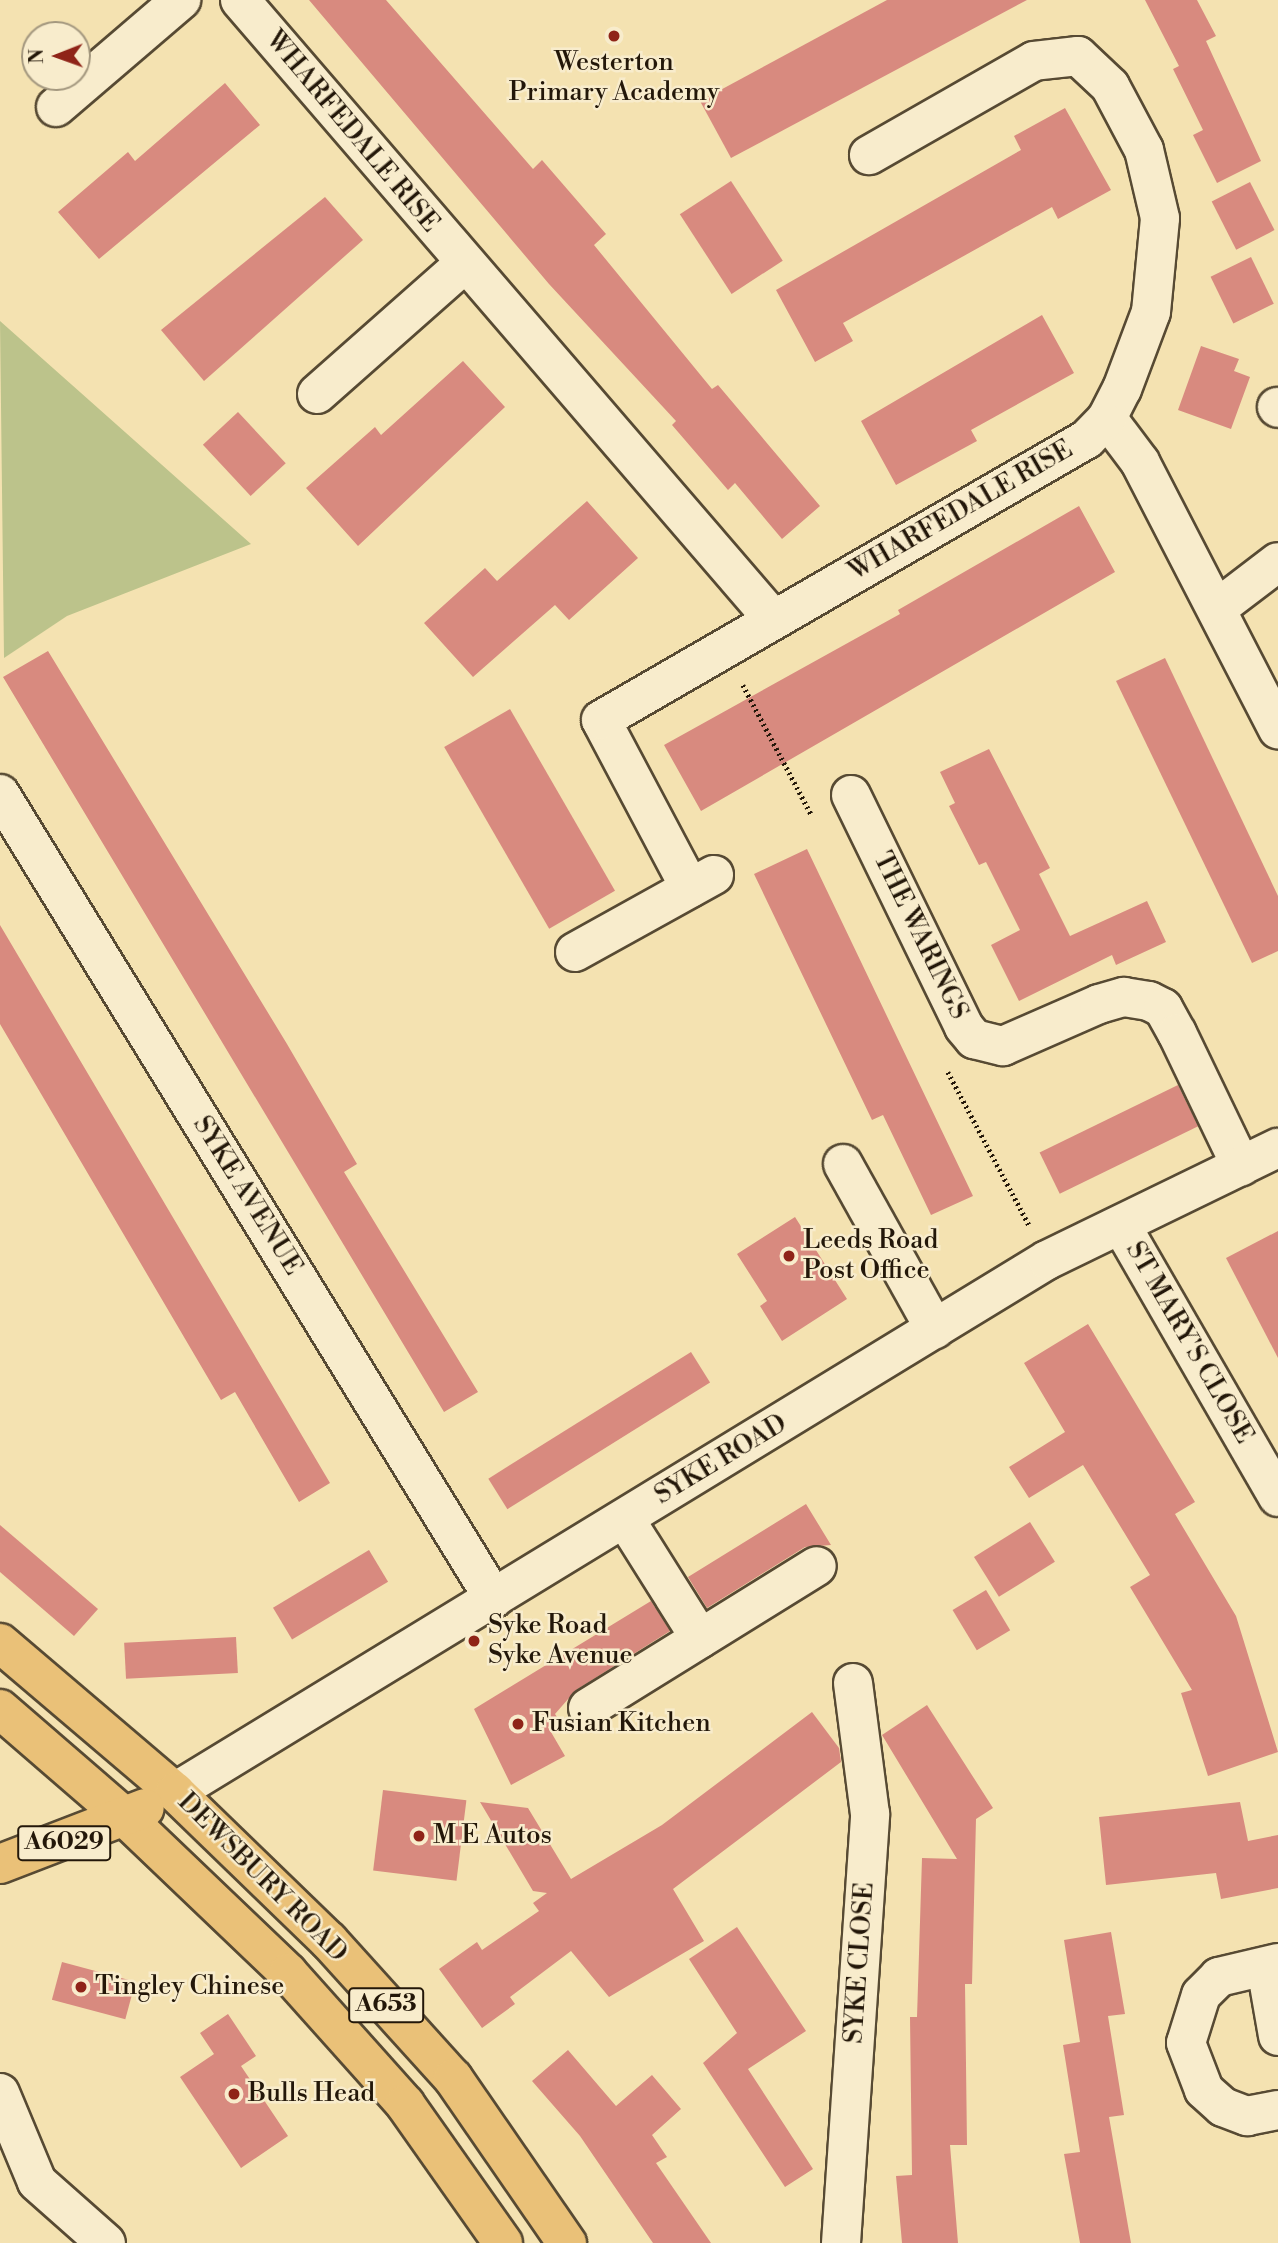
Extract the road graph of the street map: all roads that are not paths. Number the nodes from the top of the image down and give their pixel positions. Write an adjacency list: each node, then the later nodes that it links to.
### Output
1 (181, 0): 3 (street)
2 (240, 0): 5 (street, WHARFEDALE RISE)
3 (56, 107)
4 (869, 155): 7 (street, WHARFEDALE RISE)
5 (464, 264): 6 (street); 10 (street, WHARFEDALE RISE)
6 (317, 394)
7 (1107, 418): 9 (street); 10 (street, WHARFEDALE RISE)
8 (1278, 562): 9 (street)
9 (1219, 607): 11 (street)
10 (773, 619): 14 (street, WHARFEDALE RISE)
11 (1278, 729)
12 (0, 794): 23 (street, SYKE AVENUE)
13 (850, 795): 17 (street, THE WARINGS)
14 (575, 951)
15 (1278, 1148): 17 (street, SYKE ROAD)
16 (844, 1164): 19 (street)
17 (1241, 1166): 18 (street, SYKE ROAD)
18 (1121, 1225): 19 (street, SYKE ROAD); 20 (street, ST MARY'S CLOSE)
19 (935, 1329): 21 (street, SYKE ROAD)
20 (1278, 1497)
21 (625, 1519): 23 (street, SYKE ROAD); 24 (street)
22 (817, 1566): 24 (street)
23 (494, 1599): 29 (street, SYKE ROAD)
24 (700, 1638): 27 (street)
25 (0, 1643): 29 (main road, DEWSBURY ROAD / A653)
26 (853, 1683): 39 (street, SYKE CLOSE)
27 (588, 1707)
28 (0, 1709): 30 (main road, DEWSBURY ROAD / A653)
29 (175, 1792): 30 (main road); 38 (main road, DEWSBURY ROAD / A653)
30 (127, 1819): 31 (main road, A6029); 37 (main road, DEWSBURY ROAD / A653)
31 (0, 1864)
32 (1272, 1965): 33 (street); 35 (street)
33 (1278, 2036)
34 (0, 2093): 36 (street)
35 (1278, 2110)
36 (106, 2243)
37 (503, 2243)
38 (567, 2243)
39 (841, 2243)

